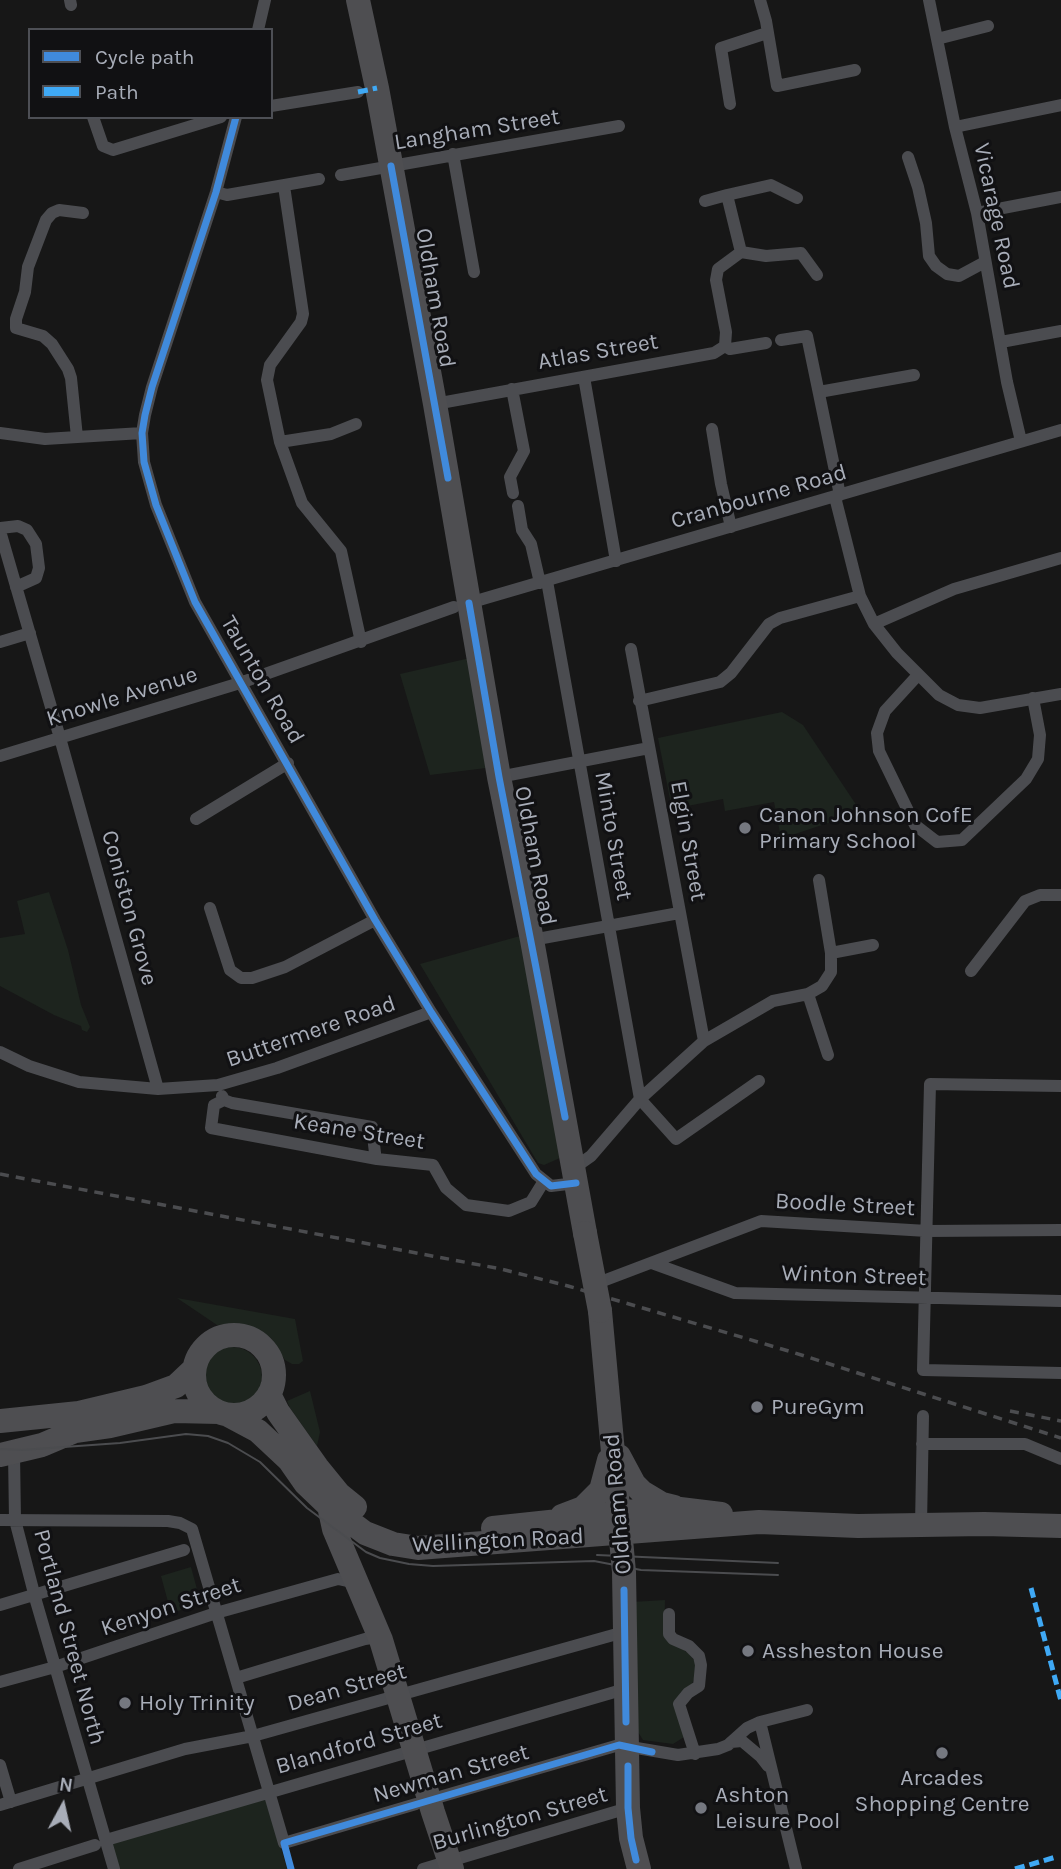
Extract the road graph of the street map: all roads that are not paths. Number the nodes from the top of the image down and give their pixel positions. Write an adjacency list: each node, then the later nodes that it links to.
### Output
1 (265, 0): 6 (street)
2 (358, 0): 21 (highway, Oldham Road)
3 (760, 0): 7 (street)
4 (929, 0): 8 (street, Vicarage Road)
5 (988, 26): 8 (street)
6 (258, 28)
7 (767, 33): 9 (street); 11 (street)
8 (937, 39): 18 (street, Vicarage Road)
9 (855, 70)
10 (358, 92): 13 (street)
11 (730, 104)
12 (1061, 105): 18 (street)
13 (273, 106)
14 (94, 119): 15 (street)
15 (214, 119)
16 (235, 119): 25 (street, Taunton Road)
17 (620, 126): 19 (street, Langham Street)
18 (955, 127): 31 (street, Vicarage Road)
19 (453, 154): 21 (street, Langham Street); 34 (street)
20 (908, 157): 33 (street)
21 (391, 166): 22 (street, Langham Street); 45 (highway, Oldham Road)
22 (341, 175)
23 (319, 178): 24 (street)
24 (284, 186): 25 (street); 53 (street)
25 (216, 192): 50 (street, Taunton Road)
26 (727, 195): 28 (street); 29 (street); 32 (street)
27 (1061, 197): 31 (street)
28 (797, 198)
29 (705, 201)
30 (83, 213): 51 (street)
31 (977, 213): 33 (street, Vicarage Road)
32 (741, 251): 35 (street); 40 (street)
33 (985, 262): 38 (street, Vicarage Road)
34 (474, 272)
35 (817, 275)
36 (1061, 331): 38 (street)
37 (780, 340): 44 (street)
38 (1001, 342): 52 (street, Vicarage Road)
39 (766, 343): 40 (street, Atlas Street)
40 (725, 345): 42 (street, Atlas Street)
41 (914, 375): 44 (street)
42 (584, 377): 43 (street, Atlas Street); 60 (street)
43 (512, 389): 45 (street, Atlas Street); 54 (street)
44 (819, 392): 55 (street)
45 (435, 404): 64 (highway, Oldham Road)
46 (356, 424): 53 (street)
47 (712, 429): 57 (street)
48 (1061, 430): 52 (street, Cranbourne Road)
49 (0, 433): 51 (street)
50 (142, 433): 51 (street); 71 (street, Taunton Road)
51 (77, 437)
52 (1021, 441): 55 (street, Cranbourne Road)
53 (280, 442): 68 (street)
54 (513, 493)
55 (838, 496): 57 (street, Cranbourne Road); 63 (street)
56 (518, 506): 61 (street, Minto Street)
57 (731, 527): 60 (street, Cranbourne Road)
58 (0, 529): 62 (street, Coniston Grove); 62 (street)
59 (1061, 558): 65 (street)
60 (616, 561): 61 (street, Cranbourne Road)
61 (543, 582): 64 (street, Cranbourne Road); 78 (street, Minto Street)
62 (16, 587): 66 (street, Coniston Grove)
63 (860, 596): 65 (street); 74 (street)
64 (462, 605): 68 (street, Knowle Avenue); 80 (highway, Oldham Road)
65 (874, 624): 70 (street)
66 (30, 633): 67 (street); 75 (street, Coniston Grove)
67 (0, 642)
68 (361, 642): 71 (street, Knowle Avenue)
69 (631, 649): 74 (street, Elgin Street)
70 (918, 675): 73 (street); 73 (street)
71 (240, 683): 75 (street, Knowle Avenue); 79 (street, Taunton Road)
72 (1061, 694): 73 (street)
73 (1033, 698)
74 (639, 701): 76 (street, Elgin Street)
75 (60, 738): 77 (street, Knowle Avenue); 100 (street, Coniston Grove)
76 (649, 748): 78 (street); 85 (street, Elgin Street)
77 (0, 756)
78 (578, 762): 80 (street); 87 (street, Minto Street)
79 (288, 763): 81 (street); 86 (street, Taunton Road)
80 (499, 777): 88 (highway, Oldham Road)
81 (196, 819)
82 (819, 880): 90 (street)
83 (1061, 895): 91 (street)
84 (210, 908): 86 (street)
85 (680, 913): 87 (street); 94 (street, Elgin Street)
86 (375, 920): 93 (street, Taunton Road)
87 (609, 926): 88 (street); 101 (street, Minto Street)
88 (532, 940): 104 (highway, Oldham Road)
89 (873, 945): 90 (street)
90 (831, 953): 92 (street)
91 (971, 971)
92 (808, 994): 94 (street); 96 (street)
93 (431, 1012): 98 (street, Buttermere Road); 105 (street, Taunton Road)
94 (704, 1041): 101 (street)
95 (0, 1052): 100 (street, Buttermere Road)
96 (828, 1055)
97 (759, 1081): 101 (street)
98 (218, 1085): 100 (street, Buttermere Road); 102 (street)
99 (1061, 1086): 107 (street)
100 (158, 1089)
101 (640, 1099): 104 (street)
102 (224, 1100): 103 (street); 105 (street, Keane Street)
103 (376, 1153)
104 (575, 1175): 105 (street); 109 (highway, Oldham Road, bridge)
105 (544, 1181)
106 (1061, 1230): 107 (street, Boodle Street)
107 (927, 1231): 108 (street, Boodle Street); 110 (street)
108 (652, 1263): 109 (street, Boodle Street); 110 (street, Winton Street)
109 (595, 1284): 120 (highway, Oldham Road, bridge)
110 (925, 1298): 111 (street, Winton Street); 113 (street)
111 (1061, 1301)
112 (194, 1369): 114 (highway); 115 (highway); 117 (highway)
113 (1061, 1373)
114 (269, 1394): 115 (highway); 132 (highway)
115 (224, 1413): 118 (highway); 123 (highway)
116 (923, 1416): 119 (street)
117 (0, 1421)
118 (110, 1426): 121 (highway); 123 (highway)
119 (922, 1444): 122 (street); 130 (street)
120 (613, 1446): 125 (highway); 128 (highway); 129 (highway, Oldham Road)
121 (7, 1454): 127 (street, Portland Street North)
122 (1061, 1459)
123 (305, 1483): 124 (highway)
124 (329, 1506): 132 (highway); 135 (highway)
125 (679, 1518): 129 (highway, Wellington Road); 130 (highway, Wellington Road); 134 (highway)
126 (0, 1520): 127 (street)
127 (15, 1520): 136 (street, Portland Street North); 138 (street)
128 (545, 1522): 129 (highway, Wellington Road); 132 (highway, Wellington Road)
129 (621, 1522): 132 (highway, Wellington Road); 134 (highway, Oldham Road)
130 (921, 1525): 131 (highway, Wellington Road)
131 (1061, 1526)
132 (372, 1528): 135 (highway)
133 (176, 1549): 136 (street)
134 (624, 1572): 140 (highway, Oldham Road)
135 (353, 1573): 138 (street, Kenyon Street); 141 (highway)
136 (35, 1596): 137 (street); 142 (street, Portland Street North)
137 (0, 1605)
138 (216, 1613): 142 (street, Kenyon Street); 143 (street)
139 (669, 1614): 153 (street)
140 (624, 1632): 145 (highway, Oldham Road); 146 (street, Dean Street)
141 (381, 1640): 143 (street); 146 (highway)
142 (55, 1667): 144 (street, Kenyon Street); 156 (street, Portland Street North)
143 (236, 1678): 149 (street)
144 (0, 1682)
145 (625, 1689): 151 (highway, Oldham Road); 152 (street, Blandford Street)
146 (398, 1695): 149 (street, Dean Street); 152 (highway)
147 (807, 1710): 148 (street)
148 (760, 1722): 150 (street); 155 (street)
149 (253, 1736): 156 (street, Dean Street); 157 (street)
150 (731, 1742): 153 (street); 155 (street)
151 (628, 1746): 153 (street); 158 (street, Newman Street); 160 (highway, Oldham Road)
152 (414, 1750): 157 (street, Blandford Street); 158 (highway)
153 (695, 1754)
154 (0, 1765): 159 (street)
155 (770, 1769): 167 (street)
156 (87, 1779): 159 (street, Dean Street); 161 (street, Portland Street North)
157 (269, 1793): 158 (street, Newman Street); 161 (street, Blandford Street)
158 (422, 1802): 162 (highway)
159 (6, 1804)
160 (628, 1808): 162 (street, Burlington Street); 166 (highway, Oldham Road)
161 (100, 1843): 163 (street, Blandford Street); 164 (street, Portland Street North)
162 (451, 1865): 165 (street, Burlington Street)
163 (27, 1868)
164 (114, 1869)
165 (423, 1869)
166 (639, 1869)
167 (796, 1869)

